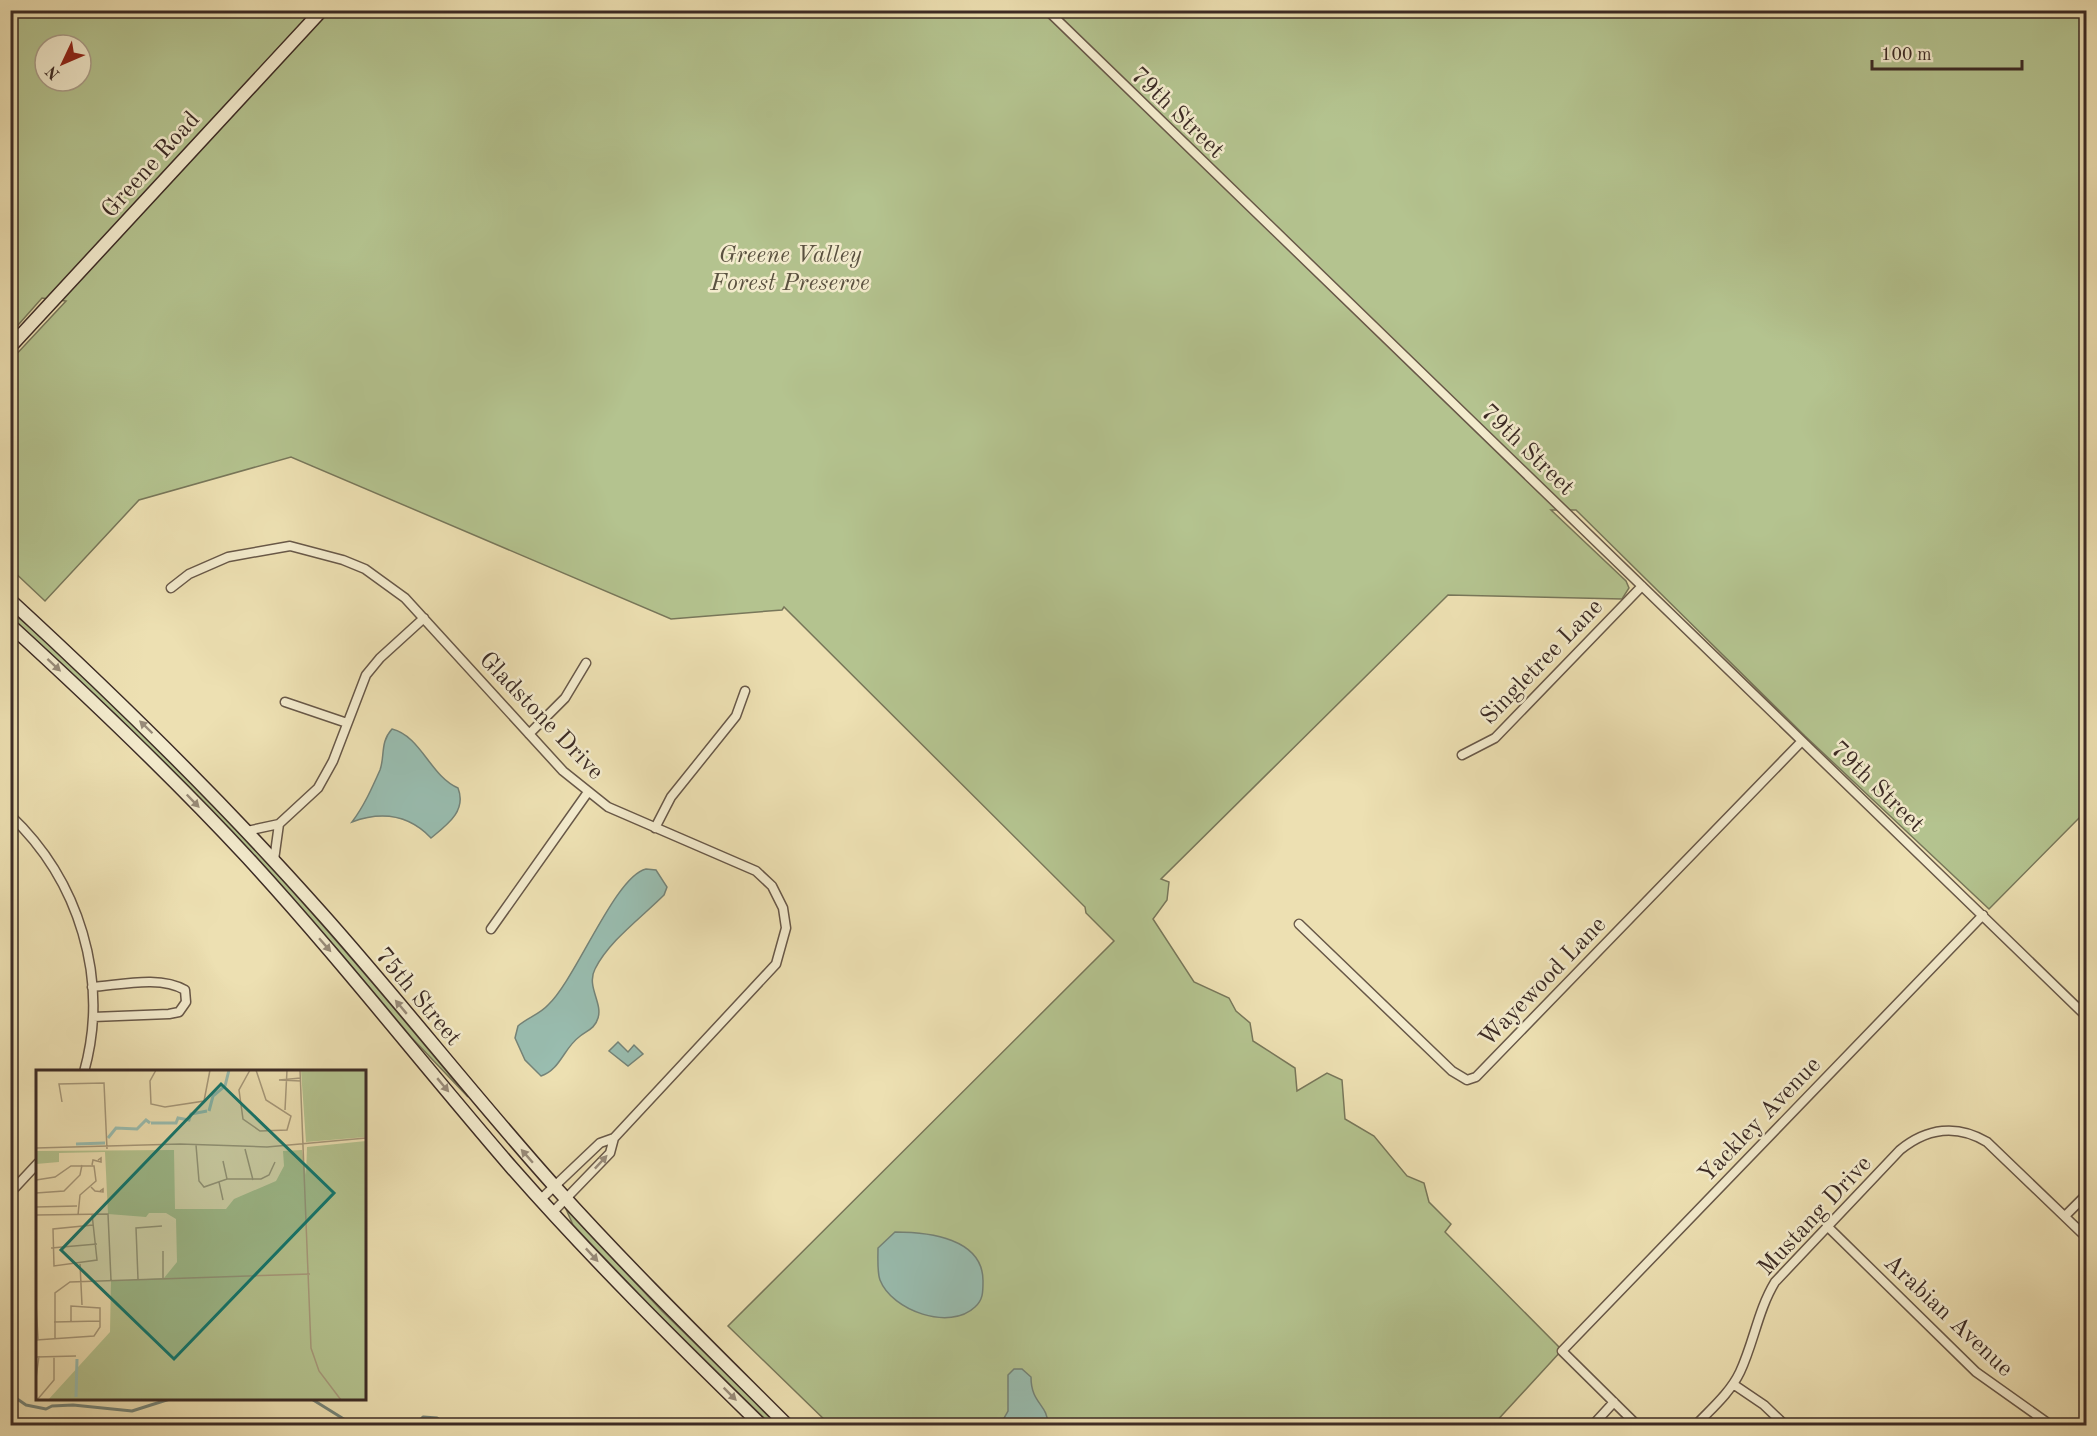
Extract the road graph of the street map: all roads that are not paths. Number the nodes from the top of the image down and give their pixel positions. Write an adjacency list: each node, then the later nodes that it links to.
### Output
1 (322, 10): 3 (main road, Greene Road)
2 (1047, 10): 4 (street, 79th Street)
3 (10, 347)
4 (1642, 586): 14 (street, 79th Street); 15 (street, Singletree Lane)
5 (171, 588): 7 (street, Gladstone Drive)
6 (10, 600): 20 (main road, 75th Street, one-way to 6)
7 (424, 618): 12 (street); 13 (street, Gladstone Drive)
8 (10, 625): 34 (main road, 75th Street, one-way to 34)
9 (586, 663): 13 (street)
10 (745, 692): 19 (street)
11 (285, 702): 12 (street)
12 (347, 723): 18 (street)
13 (530, 734): 16 (street, Gladstone Drive)
14 (1802, 741): 22 (street, 79th Street); 23 (street, Wayewood Lane)
15 (1462, 756)
16 (588, 792): 19 (street, Gladstone Drive); 24 (street)
17 (10, 815): 25 (street)
18 (279, 824): 20 (street); 21 (street)
19 (655, 828): 29 (street, Gladstone Drive)
20 (247, 831): 21 (main road, 75th Street)
21 (274, 860): 31 (main road, 75th Street, one-way to 21)
22 (1983, 915): 26 (street, 79th Street); 41 (street, Yackley Avenue)
23 (1299, 924)
24 (491, 929)
25 (92, 987): 27 (street); 27 (street)
26 (2086, 1016)
27 (93, 1017): 28 (street)
28 (84, 1070)
29 (614, 1138): 31 (street, Gladstone Drive); 35 (street, Gladstone Drive, one-way to 29)
30 (36, 1165): 32 (street)
31 (555, 1187): 34 (street, Gladstone Drive); 35 (main road, 75th Street)
32 (10, 1193)
33 (2086, 1195): 37 (street)
34 (541, 1199): 36 (main road, 75th Street)
35 (566, 1199): 36 (street, Gladstone Drive); 43 (main road, 75th Street)
36 (553, 1212): 42 (main road, 75th Street, one-way to 42)
37 (2065, 1216): 38 (street, Mustang Drive); 39 (street, Mustang Drive)
38 (1827, 1226): 40 (street, Mustang Drive); 48 (street, Arabian Avenue)
39 (2086, 1237)
40 (1732, 1384): 46 (street, Mustang Drive); 47 (street)
41 (1614, 1402): 44 (street); 45 (street)
42 (762, 1425)
43 (788, 1425)
44 (1592, 1425)
45 (1638, 1425)
46 (1695, 1425)
47 (1786, 1425)
48 (2052, 1425)

